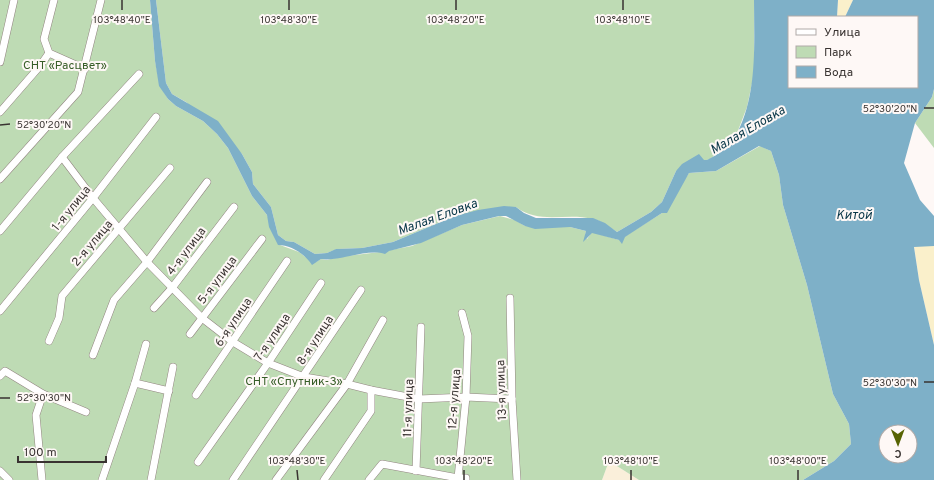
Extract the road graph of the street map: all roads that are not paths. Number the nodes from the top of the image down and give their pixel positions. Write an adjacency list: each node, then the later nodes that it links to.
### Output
1 (14, 0): 5 (street)
2 (54, 0): 4 (street)
3 (101, 0): 6 (street)
4 (49, 52): 6 (street); 8 (street)
5 (0, 62)
6 (85, 69): 12 (street)
7 (139, 74): 10 (street)
8 (0, 112)
9 (156, 118): 14 (street, 1-я улица)
10 (62, 157): 14 (street); 17 (street)
11 (170, 168): 16 (street, 2-я улица)
12 (0, 179)
13 (206, 182): 20 (street)
14 (93, 198): 16 (street); 26 (street, 1-я улица)
15 (234, 207): 22 (street, 4-я улица)
16 (119, 227): 20 (street); 32 (street, 2-я улица)
17 (0, 231)
18 (262, 239): 28 (street, 5-я улица)
19 (287, 261): 33 (street, 6-я улица)
20 (147, 262): 22 (street); 35 (street)
21 (321, 283): 36 (street, 7-я улица)
22 (172, 288): 25 (street, 4-я улица); 28 (street)
23 (361, 290): 39 (street, 8-я улица)
24 (510, 298): 48 (street, 13-я улица)
25 (154, 308)
26 (0, 310)
27 (462, 313): 46 (street, 12-я улица)
28 (202, 318): 31 (street, 5-я улица); 33 (street)
29 (383, 320): 41 (street)
30 (421, 327): 47 (street, 11-я улица)
31 (190, 334)
32 (49, 340)
33 (233, 342): 36 (street); 45 (street, 6-я улица)
34 (146, 344): 40 (street)
35 (93, 355)
36 (268, 363): 39 (street); 50 (street, 7-я улица)
37 (173, 367): 43 (street)
38 (0, 376): 44 (street)
39 (304, 377): 41 (street); 59 (street, 8-я улица)
40 (135, 383): 43 (street); 57 (street)
41 (347, 384): 42 (street); 60 (street)
42 (370, 390): 47 (street); 61 (street)
43 (169, 391): 58 (street)
44 (43, 394): 49 (street); 56 (street)
45 (196, 396)
46 (466, 398): 47 (street); 48 (street); 54 (street, 12-я улица)
47 (419, 399): 51 (street, 11-я улица)
48 (512, 399): 64 (street, 13-я улица)
49 (86, 412)
50 (198, 462)
51 (416, 470): 53 (street); 62 (street)
52 (0, 471): 55 (street)
53 (428, 477): 54 (street)
54 (458, 478): 63 (street)
55 (9, 480)
56 (42, 480)
57 (102, 480)
58 (151, 480)
59 (233, 480)
60 (276, 480)
61 (324, 480)
62 (369, 480)
63 (466, 480)
64 (517, 480)

